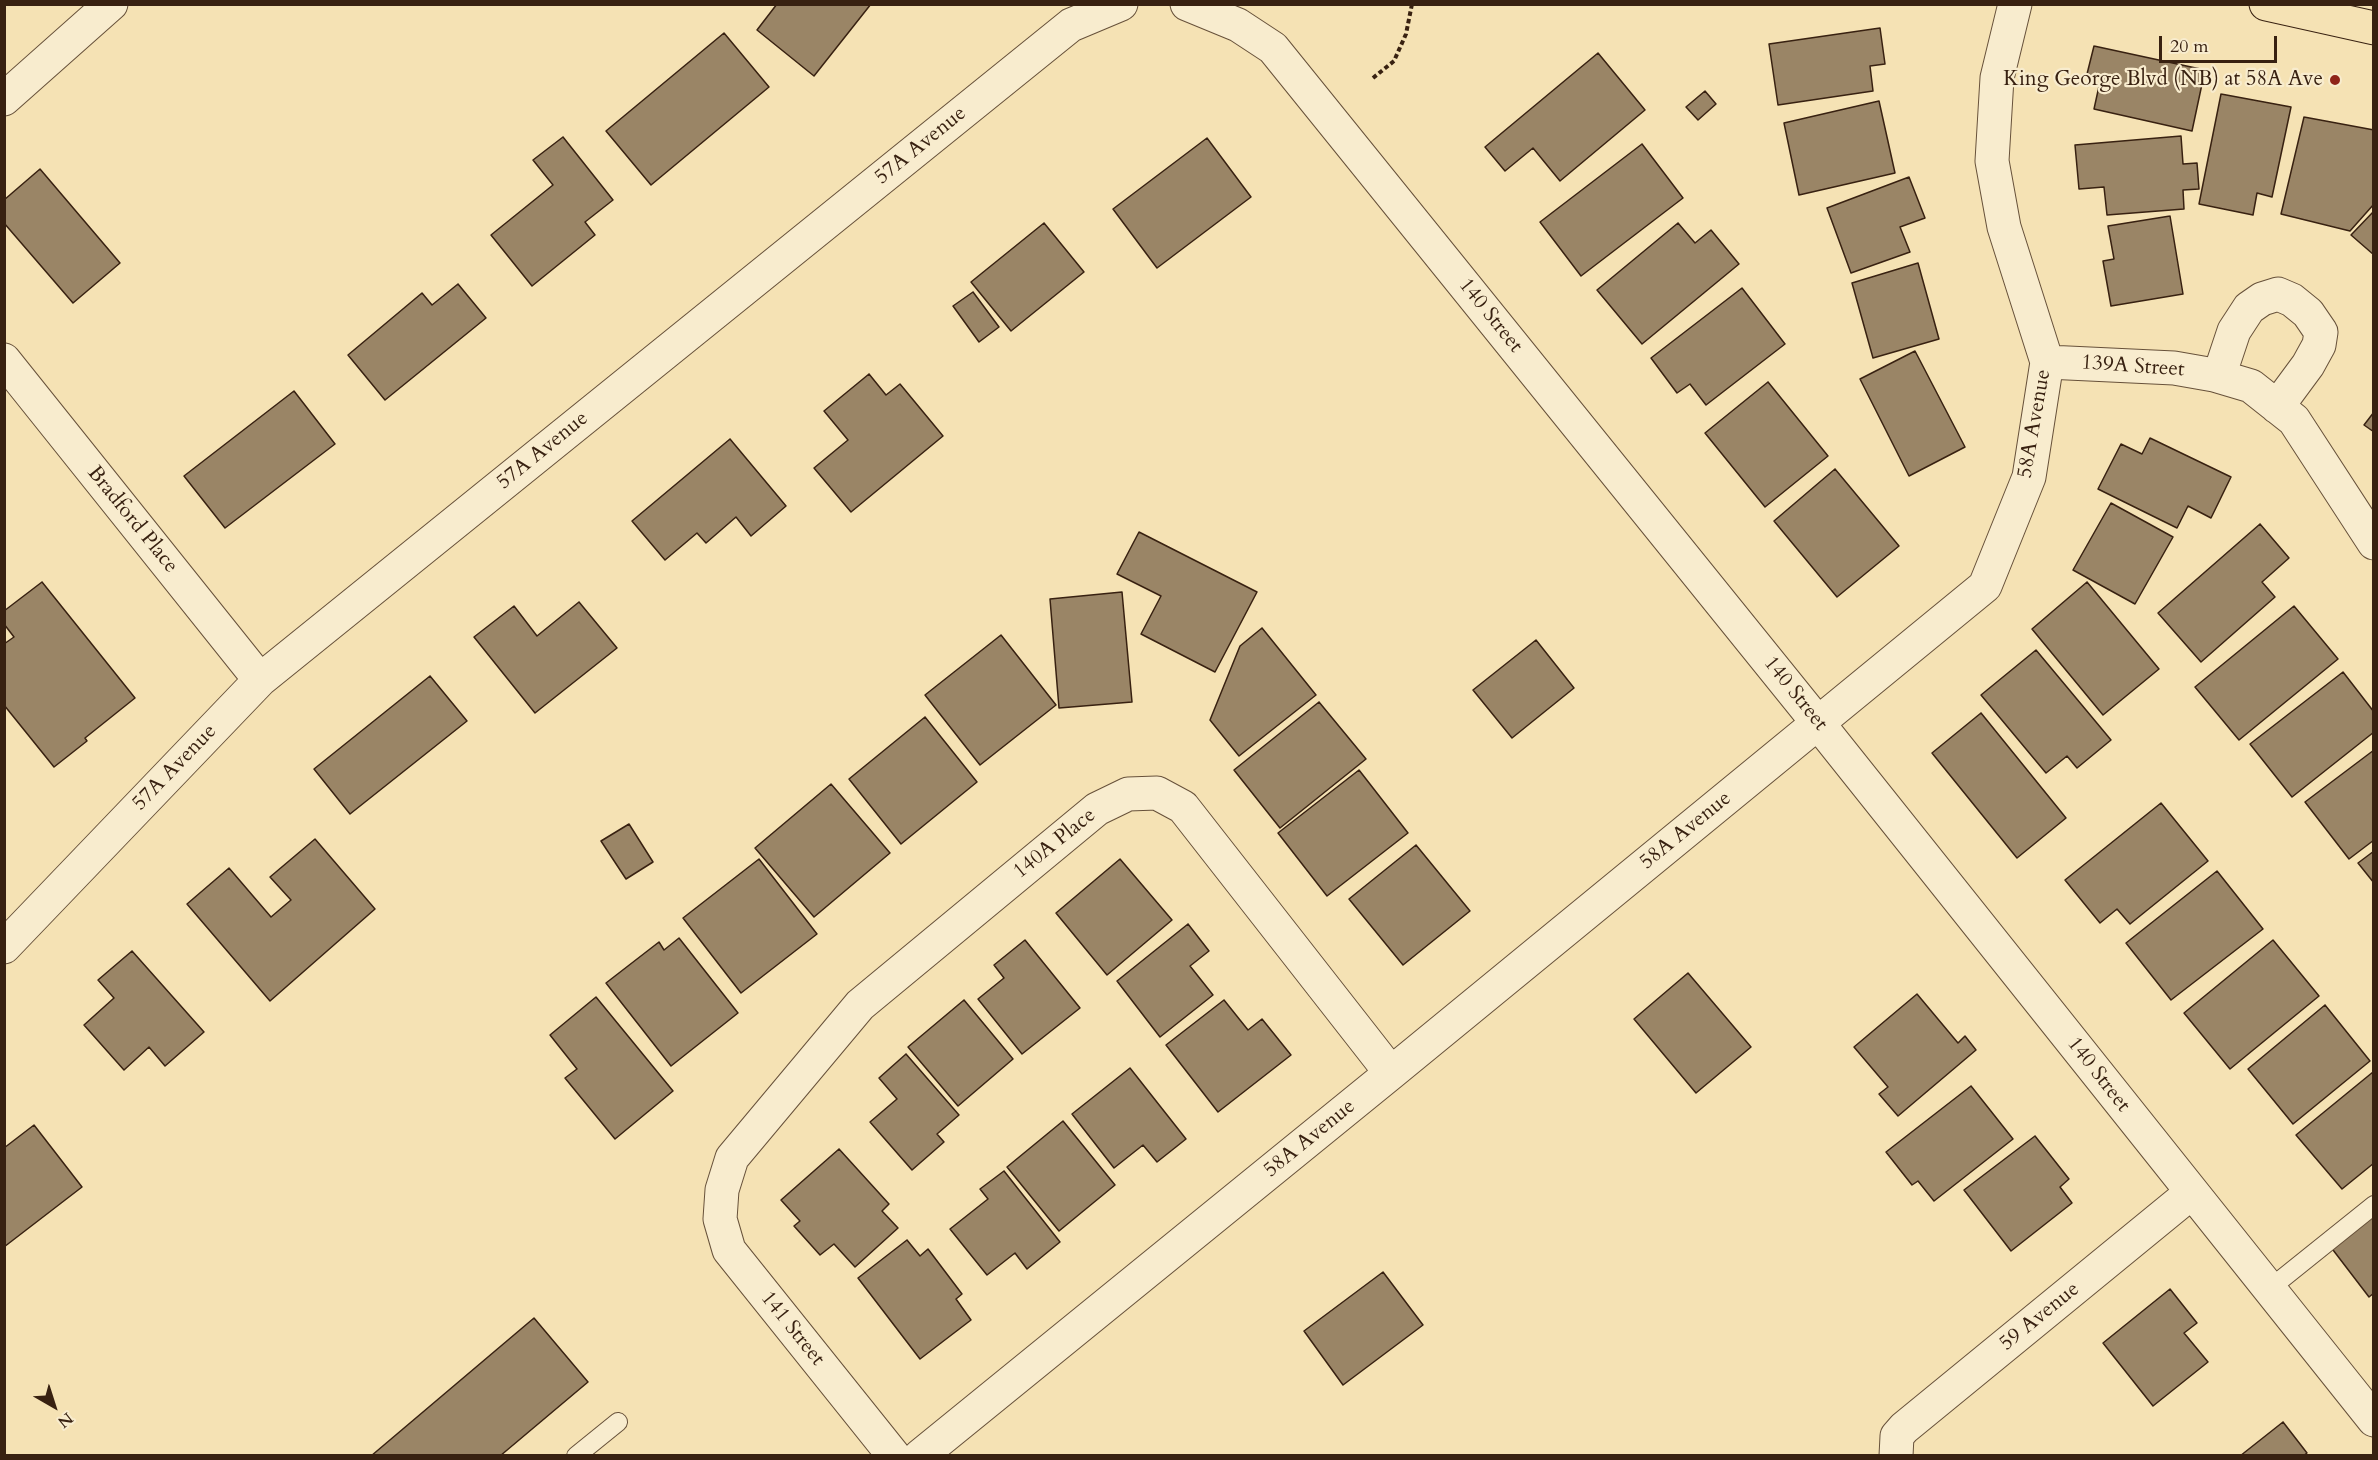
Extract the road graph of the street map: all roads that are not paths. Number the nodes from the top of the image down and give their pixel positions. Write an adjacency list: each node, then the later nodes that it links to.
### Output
1 (111, 4): 7 (street)
2 (1121, 4): 13 (street, 57A Avenue)
3 (1187, 4): 14 (street, 140 Street)
4 (2015, 4): 9 (street, 58A Avenue)
5 (2266, 4): 6 (main road)
6 (2373, 28)
7 (4, 99)
8 (4, 360): 13 (street, Bradford Place)
9 (2047, 362): 10 (street, 139A Street); 14 (street, 58A Avenue)
10 (2219, 376): 11 (street, 139A Street); 11 (street)
11 (2277, 407): 12 (street, 139A Street)
12 (2373, 543)
13 (260, 680): 15 (street, 57A Avenue)
14 (1818, 723): 16 (street, 58A Avenue); 18 (street, 140 Street)
15 (4, 947)
16 (1391, 1073): 17 (street, 140A Place); 26 (street, 58A Avenue)
17 (722, 1190): 25 (street, 141 Street)
18 (2192, 1193): 20 (street, 140 Street); 23 (street, 59 Avenue)
19 (2373, 1205): 20 (lane)
20 (2268, 1290): 21 (street, 140 Street)
21 (2373, 1420)
22 (618, 1422): 24 (lane)
23 (1895, 1450)
24 (576, 1455)
25 (894, 1455)
26 (920, 1455)

